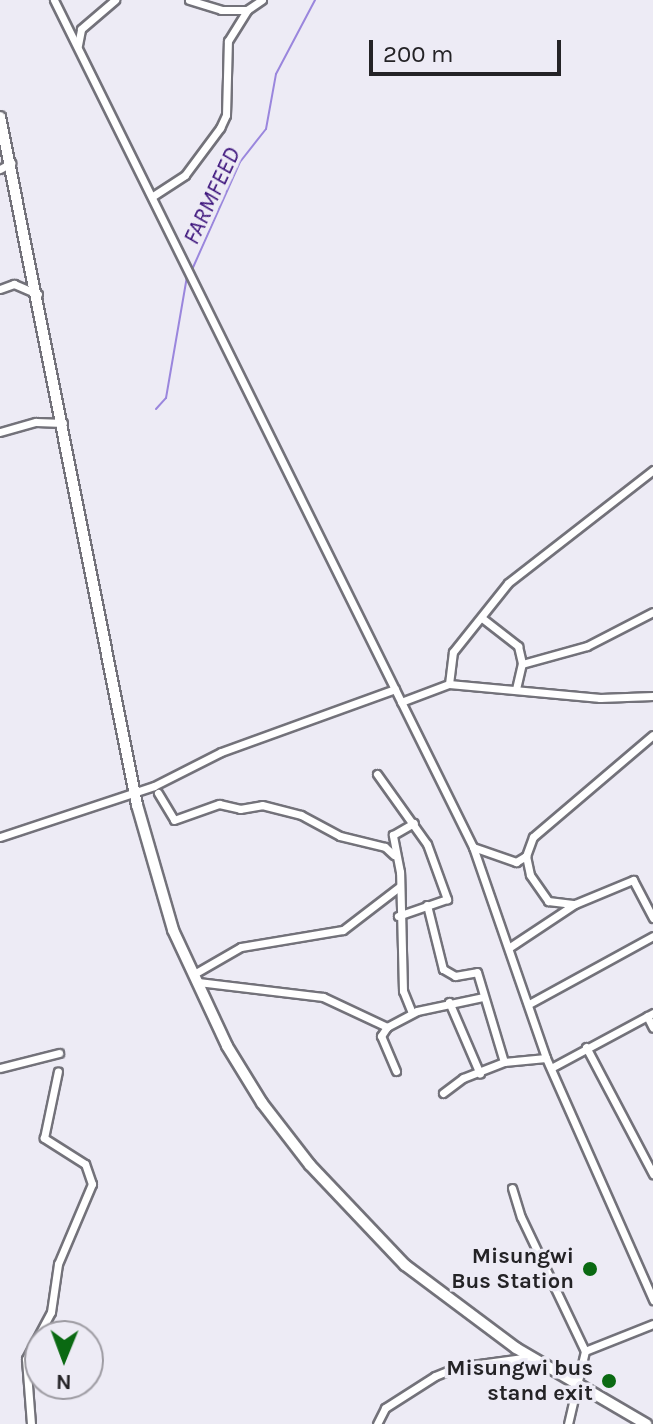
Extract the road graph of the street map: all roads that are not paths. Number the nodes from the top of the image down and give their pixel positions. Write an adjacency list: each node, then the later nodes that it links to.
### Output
1 (54, 0): 6 (street)
2 (115, 0): 6 (street)
3 (189, 0): 5 (street)
4 (262, 0): 5 (street)
5 (247, 10): 10 (street)
6 (78, 47): 10 (street)
7 (0, 117): 8 (highway)
8 (11, 163): 9 (street); 12 (highway)
9 (0, 169)
10 (153, 196): 20 (street)
11 (0, 289): 12 (street)
12 (38, 294): 13 (highway)
13 (63, 423): 14 (street); 26 (highway)
14 (0, 432)
15 (653, 470): 17 (street)
16 (653, 612): 18 (street)
17 (482, 618): 18 (street); 19 (street)
18 (522, 664): 21 (street)
19 (449, 684): 21 (street); 23 (street)
20 (395, 689): 23 (street); 26 (street)
21 (516, 689): 22 (street)
22 (653, 696)
23 (401, 702): 30 (street)
24 (653, 735): 32 (street)
25 (377, 774): 28 (street)
26 (134, 791): 29 (street); 40 (highway)
27 (158, 793): 31 (street)
28 (414, 823): 31 (street); 35 (street)
29 (0, 837)
30 (473, 847): 32 (street); 39 (street)
31 (394, 855): 33 (street)
32 (526, 856): 34 (street)
33 (399, 887): 36 (street); 40 (street)
34 (575, 904): 37 (street); 39 (street)
35 (427, 905): 36 (street); 41 (street)
36 (398, 916): 44 (street)
37 (653, 918)
38 (653, 936): 43 (street)
39 (510, 947): 43 (street)
40 (196, 978): 46 (street); 63 (highway)
41 (483, 997): 42 (street); 51 (street)
42 (449, 1002): 44 (street); 56 (street)
43 (529, 1004): 50 (street)
44 (412, 1013): 46 (street)
45 (650, 1014): 47 (street); 48 (street)
46 (387, 1027): 55 (street)
47 (653, 1028)
48 (586, 1047): 53 (street); 58 (street)
49 (59, 1053): 52 (street)
50 (546, 1058): 51 (street); 53 (street)
51 (504, 1062): 56 (street)
52 (0, 1068)
53 (551, 1068): 60 (street)
54 (58, 1071): 66 (street)
55 (396, 1071)
56 (480, 1074): 57 (street)
57 (443, 1093)
58 (653, 1174)
59 (512, 1188): 62 (street)
60 (653, 1300)
61 (653, 1324): 62 (street)
62 (585, 1351): 64 (street)
63 (530, 1357): 64 (highway); 67 (street)
64 (578, 1383): 65 (highway); 68 (street)
65 (642, 1423)
66 (31, 1424)
67 (377, 1424)
68 (568, 1424)

